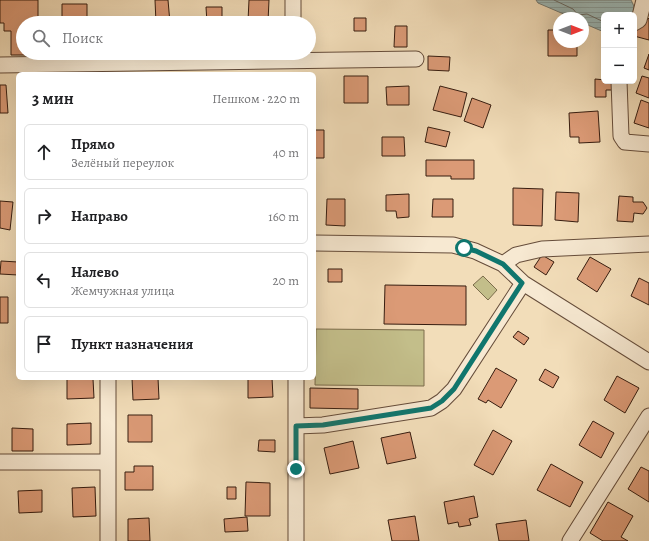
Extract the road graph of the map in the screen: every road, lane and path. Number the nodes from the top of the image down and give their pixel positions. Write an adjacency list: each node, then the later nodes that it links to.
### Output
1 (293, 0): 3 (street)
2 (644, 0): 4 (street)
3 (293, 16)
4 (637, 21)
5 (416, 59): 6 (street)
6 (294, 63): 8 (street)
7 (0, 65): 8 (street)
8 (107, 69)
9 (619, 84): 10 (street)
10 (649, 144)
11 (316, 243): 13 (street)
12 (649, 244): 13 (street)
13 (503, 264): 14 (street)
14 (522, 283): 15 (street); 19 (street)
15 (649, 362)
16 (108, 380): 21 (street)
17 (296, 380): 19 (street)
18 (649, 416): 24 (street)
19 (296, 426): 23 (street)
20 (0, 462): 21 (street)
21 (108, 462): 22 (street)
22 (108, 541)
23 (296, 541)
24 (570, 541)

